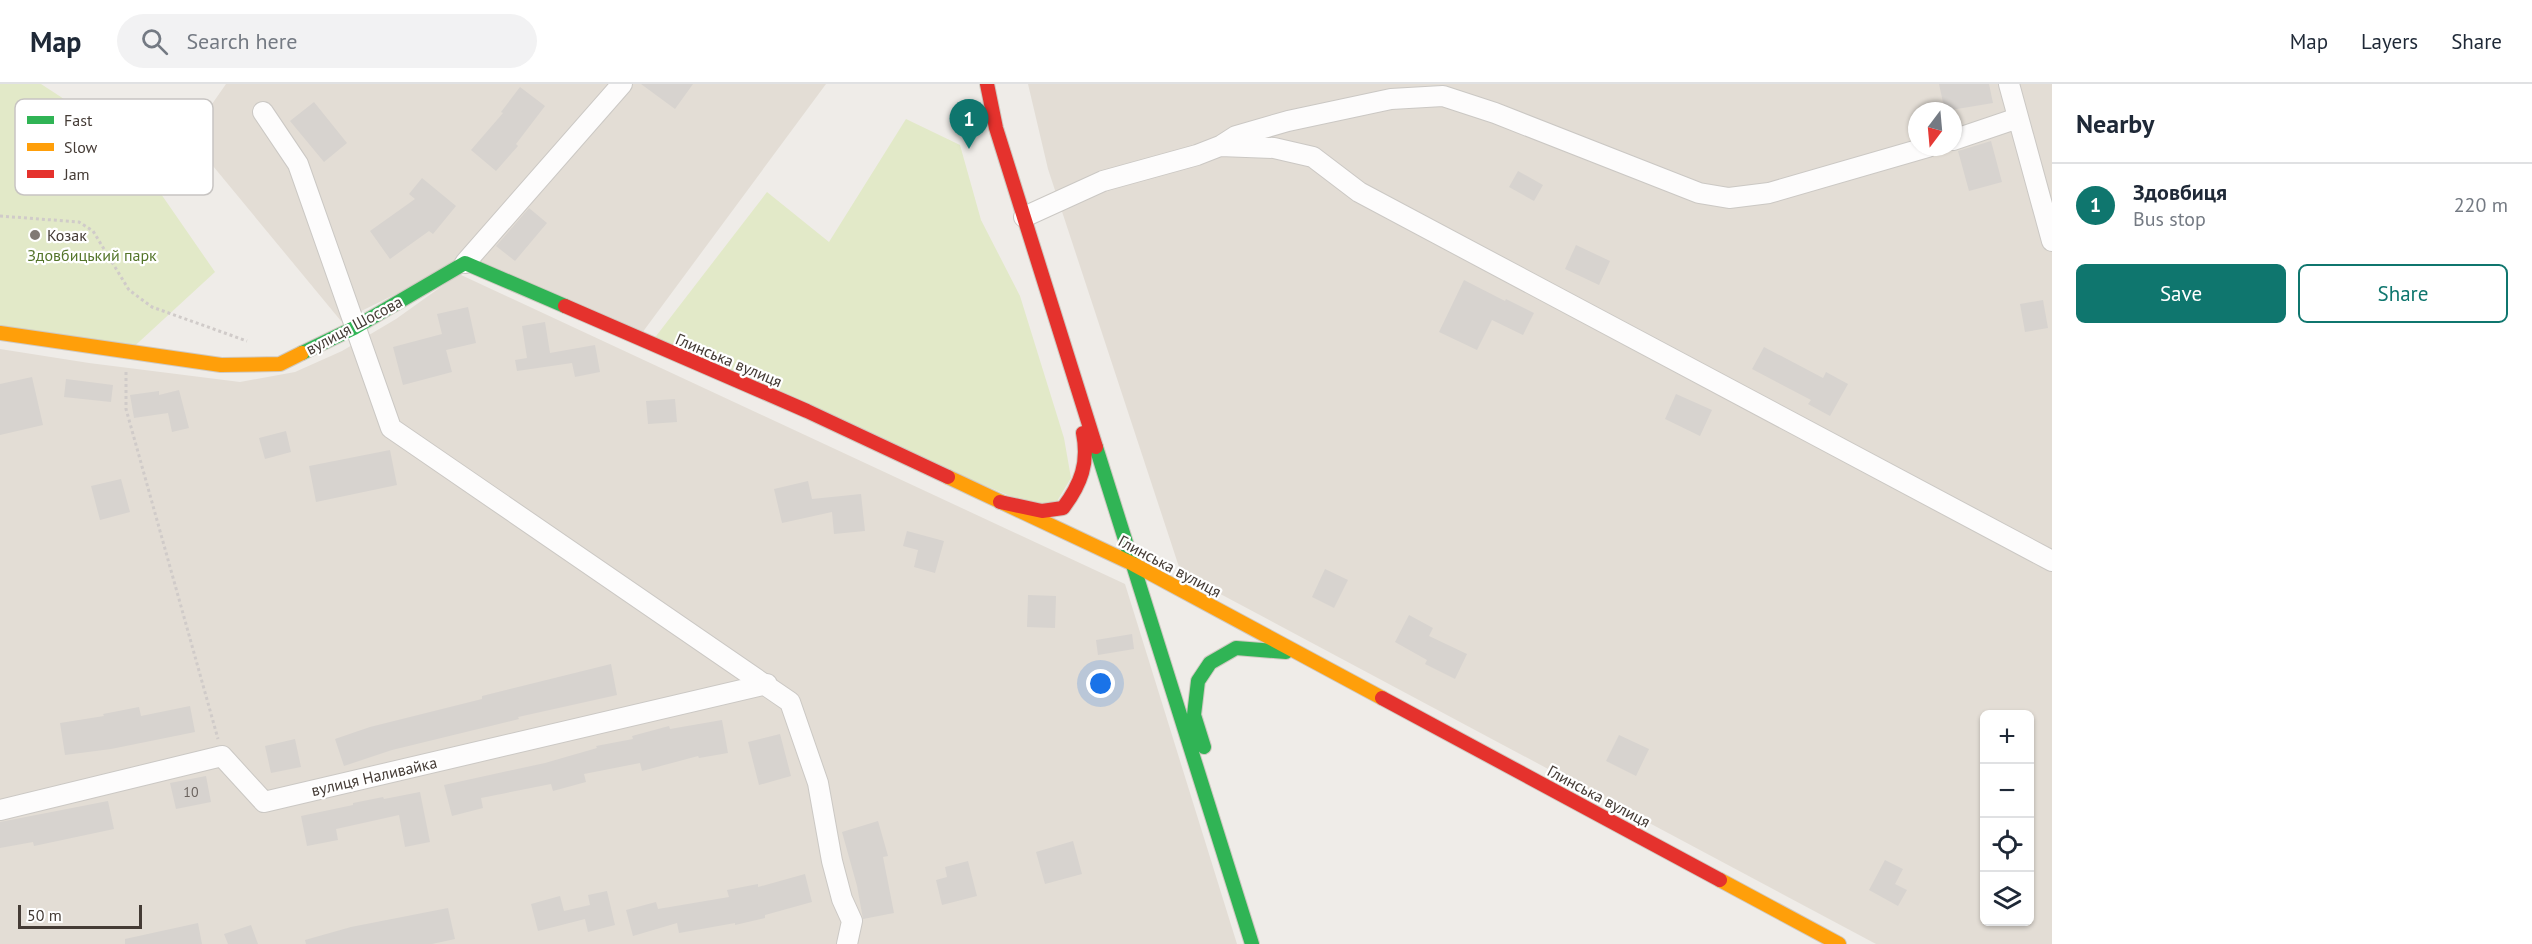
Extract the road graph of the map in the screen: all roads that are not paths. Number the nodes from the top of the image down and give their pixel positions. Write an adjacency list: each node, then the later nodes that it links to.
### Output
1 (622, 84): 11 (street, вулиця Шосова)
2 (987, 84): 9 (main road)
3 (2008, 84): 5 (street)
4 (263, 112): 12 (street)
5 (2018, 118): 6 (street); 10 (street)
6 (1962, 137)
7 (1220, 146): 8 (street); 9 (street); 16 (street)
8 (1908, 153)
9 (1024, 217): 14 (main road)
10 (2052, 241)
11 (465, 264): 12 (main road, вулиця Шосова); 15 (main road, Глинська вулиця)
12 (354, 328): 13 (main road, вулиця Шосова); 19 (street)
13 (0, 333)
14 (1067, 354): 15 (main road); 17 (main road)
15 (1000, 502): 17 (main road, Глинська вулиця)
16 (2052, 561)
17 (1133, 564): 18 (main road, Глинська вулиця); 22 (main road)
18 (1304, 656): 22 (main road); 23 (main road, Глинська вулиця)
19 (767, 684): 20 (street, вулиця Наливайка); 21 (street)
20 (0, 810)
21 (846, 944)
22 (1252, 944)
23 (1839, 944)

